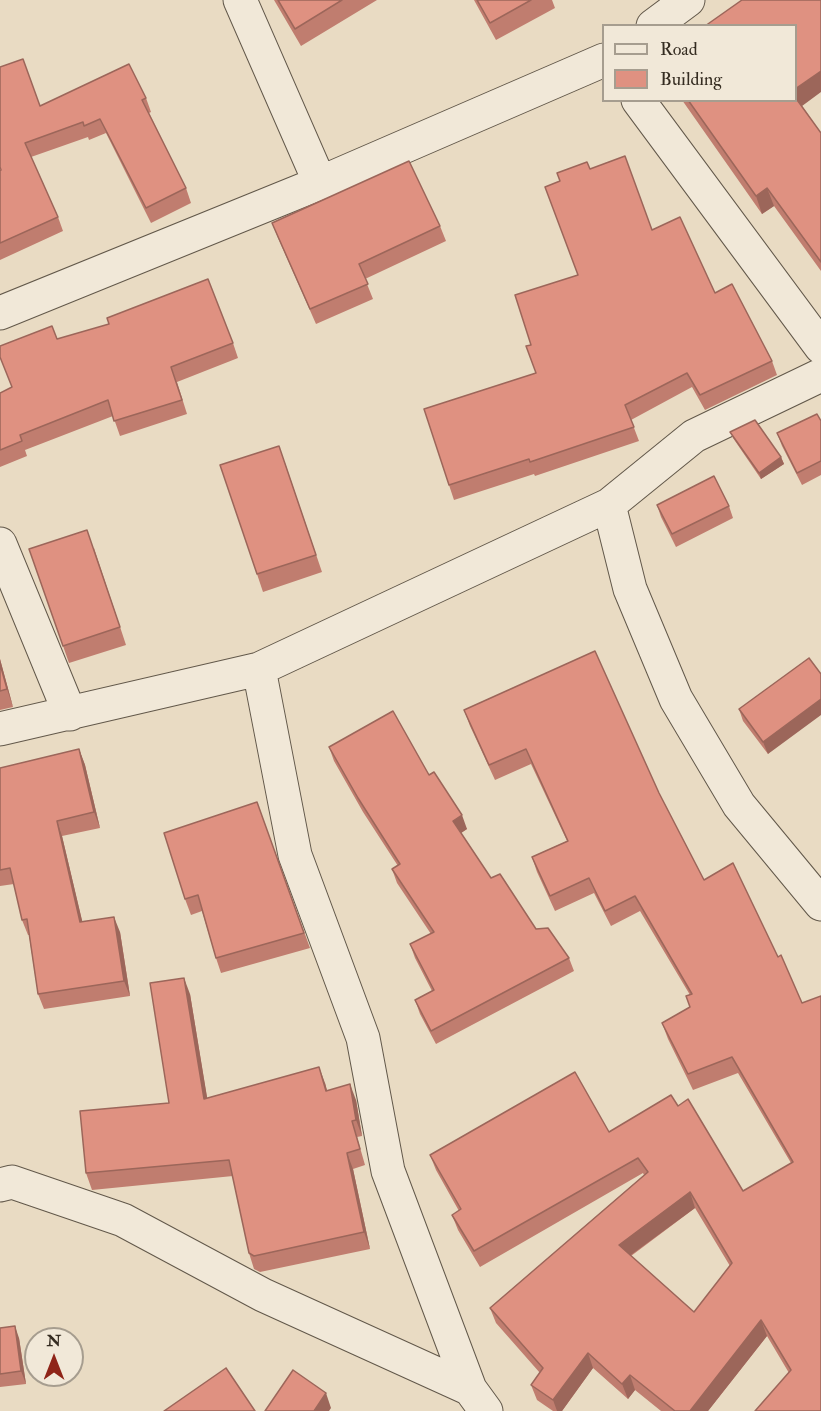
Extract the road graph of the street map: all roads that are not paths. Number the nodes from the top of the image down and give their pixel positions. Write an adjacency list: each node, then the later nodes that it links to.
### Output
1 (240, 0): 6 (street)
2 (688, 0): 3 (street)
3 (656, 24)
4 (602, 60): 6 (street)
5 (639, 102): 8 (street)
6 (320, 183): 7 (street)
7 (0, 313)
8 (821, 347)
9 (821, 375): 10 (street)
10 (609, 505): 12 (street); 15 (street)
11 (0, 544): 13 (street)
12 (259, 669): 13 (street); 17 (street)
13 (70, 714): 14 (street)
14 (0, 729)
15 (821, 904)
16 (0, 1185): 17 (street)
17 (478, 1400)

